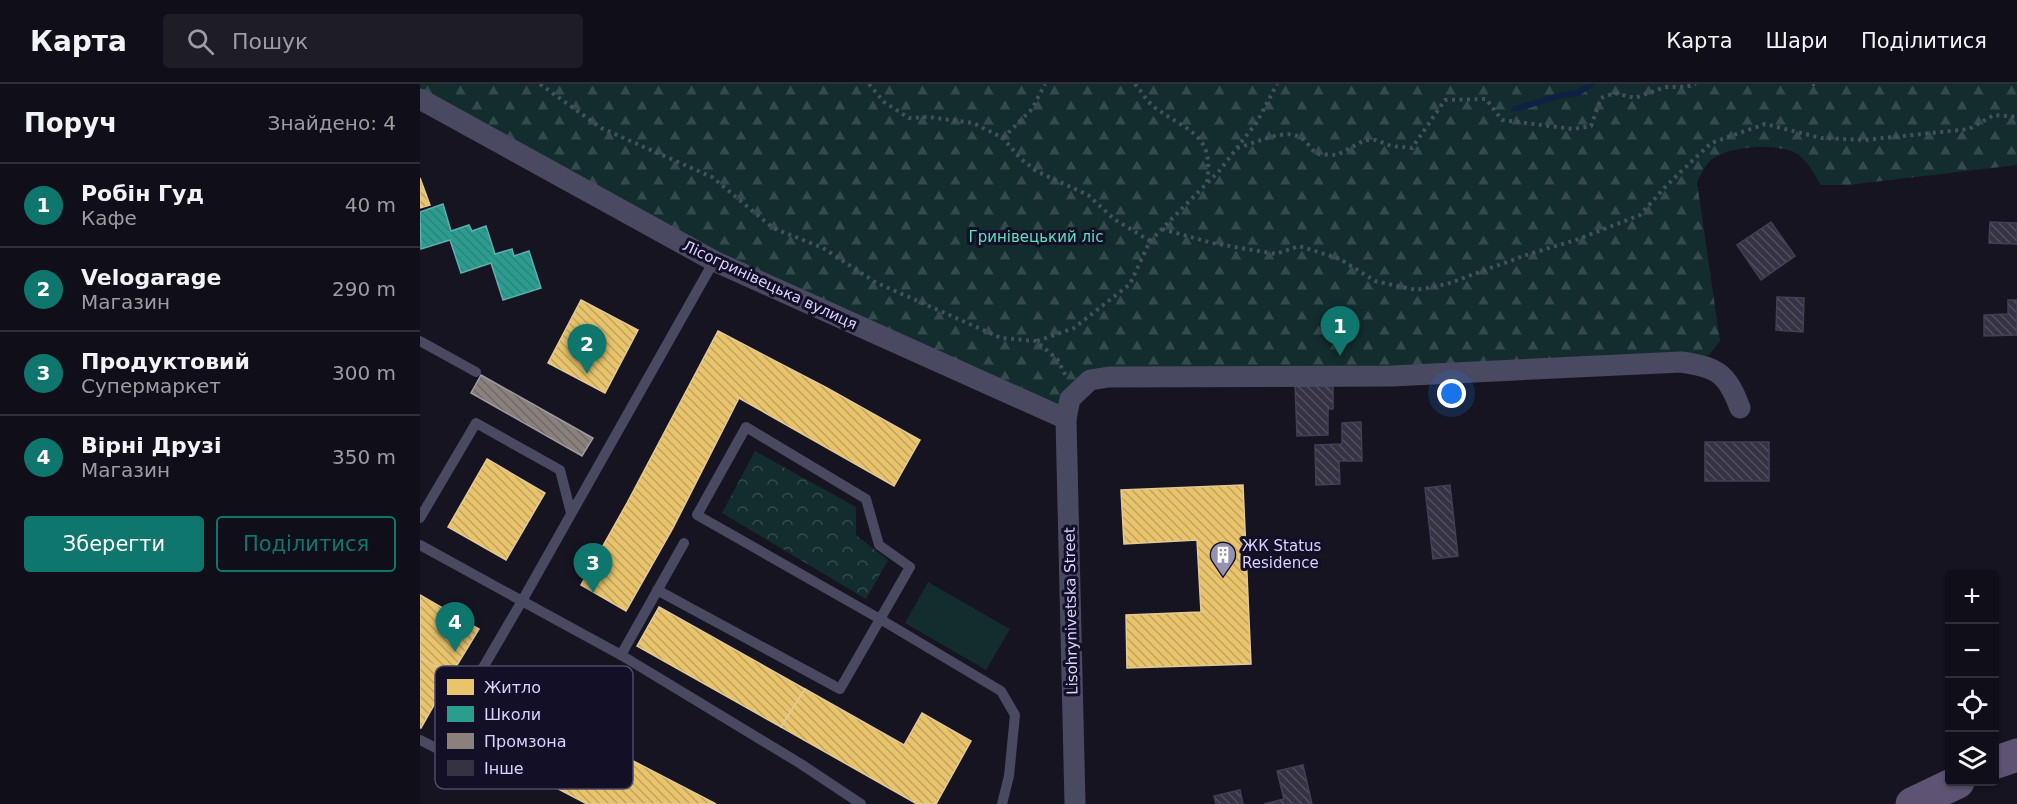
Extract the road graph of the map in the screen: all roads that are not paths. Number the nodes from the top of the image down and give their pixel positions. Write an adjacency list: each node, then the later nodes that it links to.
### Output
1 (420, 99): 2 (street, Лісогринівецька вулиця)
2 (714, 261): 6 (street, Лісогринівецька вулиця); 7 (lane)
3 (420, 341): 4 (lane)
4 (476, 372)
5 (1740, 408): 6 (street)
6 (1068, 409): 23 (street, Lisohrynivetska Street)
7 (571, 513): 8 (lane); 12 (lane)
8 (420, 518)
9 (684, 543): 11 (lane)
10 (420, 545): 12 (lane)
11 (657, 590): 13 (lane); 14 (lane)
12 (522, 601): 14 (lane); 15 (lane)
13 (880, 619): 13 (lane); 22 (lane)
14 (621, 655): 21 (lane)
15 (484, 666)
16 (420, 740): 17 (lane)
17 (435, 748)
18 (2017, 755): 19 (main road)
19 (1999, 762)
20 (1950, 786): 24 (main road)
21 (861, 804)
22 (1002, 804)
23 (1075, 804)
24 (1912, 804)

